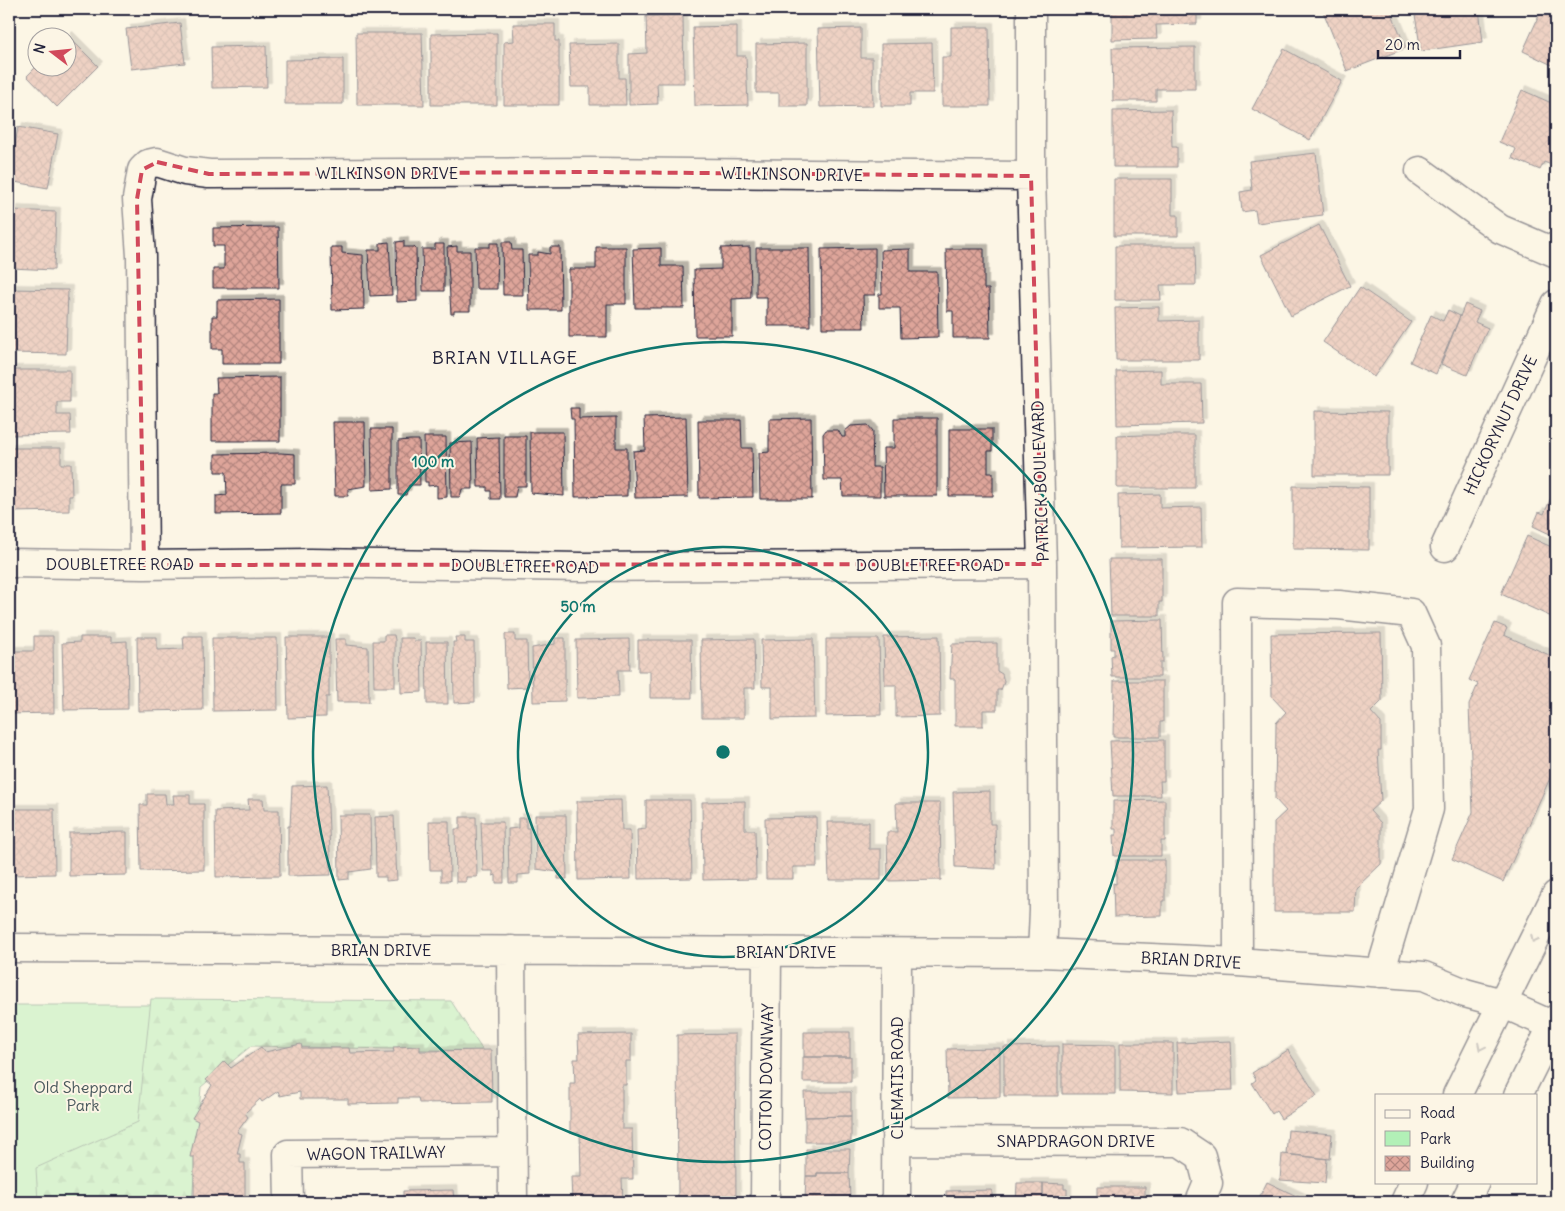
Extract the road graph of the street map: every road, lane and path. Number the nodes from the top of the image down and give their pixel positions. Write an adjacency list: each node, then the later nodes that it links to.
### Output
1 (1031, 9): 3 (street, PATRICK BOULEVARD)
2 (1420, 171): 4 (street)
3 (1031, 176): 8 (street, PATRICK BOULEVARD); 9 (street, WILKINSON DRIVE)
4 (1556, 253)
5 (1556, 304): 6 (street, HICKORYNUT DRIVE)
6 (1444, 547)
7 (9, 563): 9 (street, DOUBLETREE ROAD)
8 (1042, 564): 9 (street, DOUBLETREE ROAD); 15 (street, PATRICK BOULEVARD)
9 (144, 565)
10 (1556, 895): 18 (street, one-way to 18)
11 (9, 948): 12 (street, BRIAN DRIVE)
12 (511, 950): 13 (street, BRIAN DRIVE); 23 (street)
13 (768, 952): 14 (street, BRIAN DRIVE); 28 (street, COTTON DOWNWAY)
14 (897, 953): 15 (street, BRIAN DRIVE); 22 (street, CLEMATIS ROAD)
15 (1042, 953): 16 (street, BRIAN DRIVE)
16 (1238, 962): 17 (street, BRIAN DRIVE); 17 (street)
17 (1380, 973): 18 (street, BRIAN DRIVE)
18 (1502, 1003): 19 (street, BRIAN DRIVE); 20 (street, one-way to 20)
19 (1555, 1026): 21 (street)
20 (1457, 1094)
21 (1519, 1094)
22 (898, 1140): 29 (street, CLEMATIS ROAD); 30 (street, SNAPDRAGON DRIVE)
23 (512, 1152): 26 (street, WAGON TRAILWAY); 27 (street)
24 (1413, 1184): 31 (street)
25 (1474, 1184): 32 (street)
26 (289, 1202)
27 (513, 1202)
28 (765, 1202)
29 (896, 1202)
30 (1200, 1202)
31 (1405, 1202)
32 (1465, 1202)

